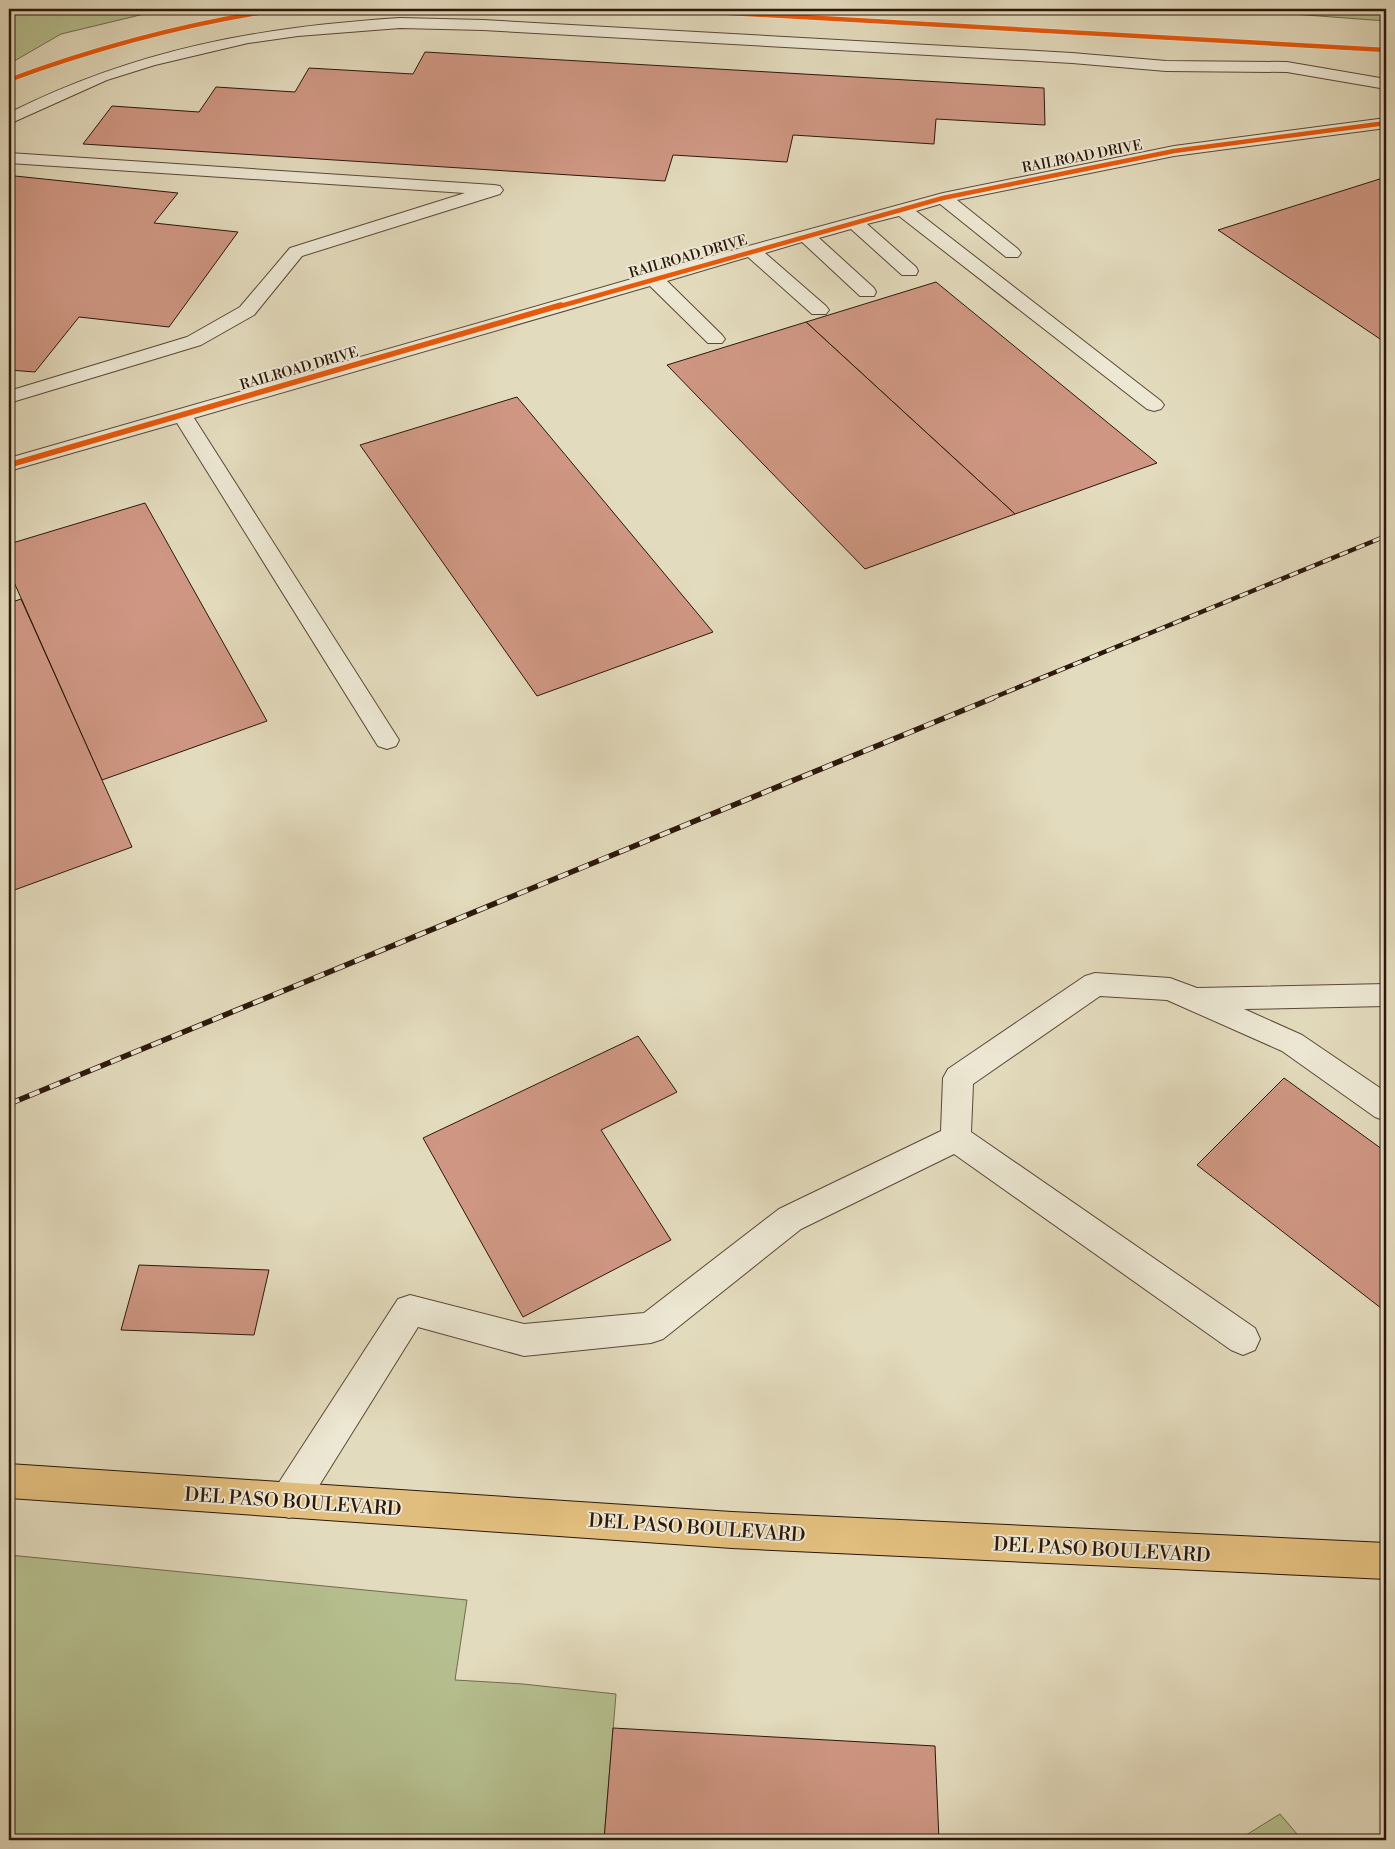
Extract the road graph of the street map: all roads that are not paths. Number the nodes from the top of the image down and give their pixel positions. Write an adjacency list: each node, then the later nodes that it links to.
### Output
1 (1287, 67): 2 (street); 3 (street); 4 (street)
2 (1386, 71)
3 (1386, 84)
4 (9, 119)
5 (1386, 123): 7 (street, RAILROAD DRIVE)
6 (9, 158): 18 (street)
7 (943, 198): 8 (street, RAILROAD DRIVE); 12 (street)
8 (902, 209): 9 (street, RAILROAD DRIVE); 19 (street)
9 (854, 222): 10 (street, RAILROAD DRIVE); 13 (street)
10 (806, 236): 11 (street, RAILROAD DRIVE); 15 (street)
11 (752, 251): 14 (street, RAILROAD DRIVE); 16 (street)
12 (1012, 253)
13 (910, 271)
14 (654, 279): 17 (street); 20 (street, RAILROAD DRIVE)
15 (867, 292)
16 (819, 310)
17 (716, 339)
18 (9, 397)
19 (1154, 406)
20 (182, 415): 21 (street, RAILROAD DRIVE); 22 (street)
21 (9, 465)
22 (386, 740)
23 (1386, 995): 24 (street)
24 (1193, 999): 25 (street); 26 (street)
25 (1386, 1108)
26 (956, 1138): 27 (street); 29 (street)
27 (1243, 1339)
28 (9, 1481): 29 (main road, DEL PASO BOULEVARD)
29 (289, 1500): 30 (main road, DEL PASO BOULEVARD)
30 (1386, 1561)

